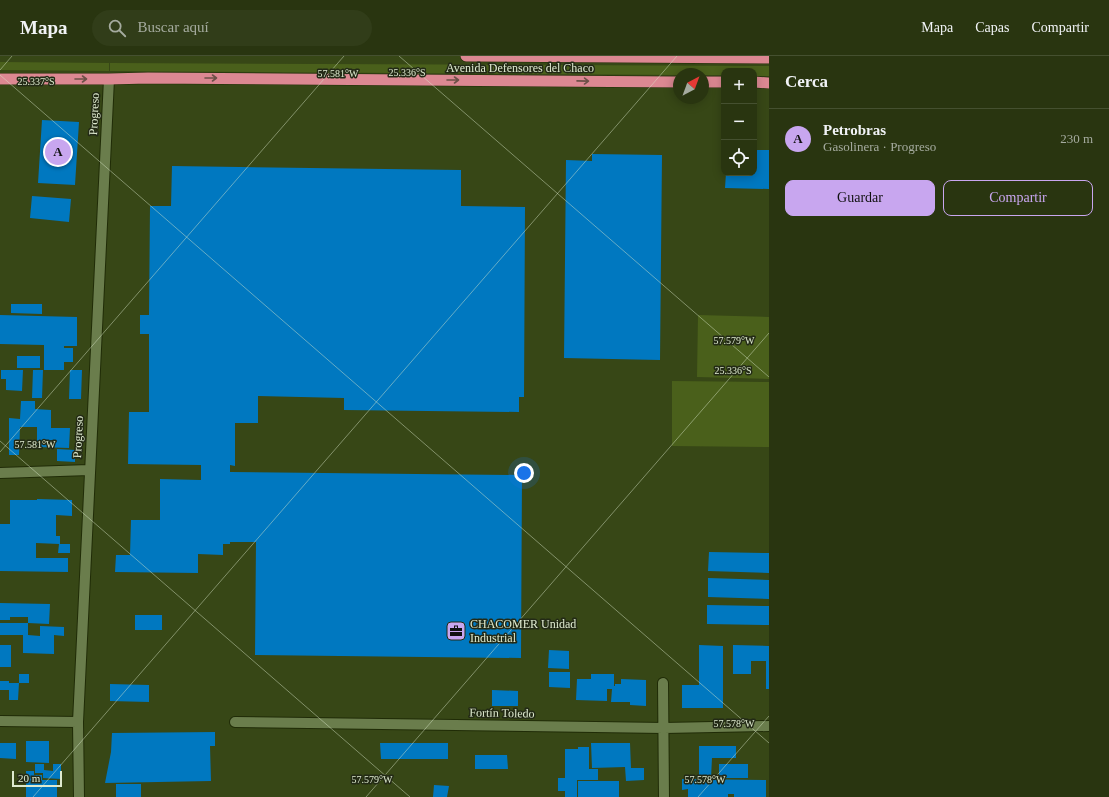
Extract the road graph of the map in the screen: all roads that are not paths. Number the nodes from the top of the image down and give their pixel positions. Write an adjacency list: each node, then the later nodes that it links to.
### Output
1 (466, 56): 2 (highway, Avenida Defensores del Chaco)
2 (769, 58)
3 (0, 79): 4 (highway, Avenida Defensores del Chaco, one-way to 4)
4 (109, 79): 5 (highway, Avenida Defensores del Chaco, one-way to 5); 10 (street, Progreso)
5 (673, 82)
6 (709, 82): 7 (highway)
7 (721, 82)
8 (757, 82): 9 (highway)
9 (769, 82)
10 (89, 470): 11 (street); 14 (street, Progreso)
11 (0, 473)
12 (663, 683): 17 (street)
13 (0, 721): 14 (street)
14 (78, 722): 18 (street, Progreso)
15 (235, 722): 17 (street, Fortín Toledo)
16 (769, 726): 17 (street, Fortín Toledo)
17 (664, 728): 19 (street)
18 (79, 797)
19 (664, 797)

